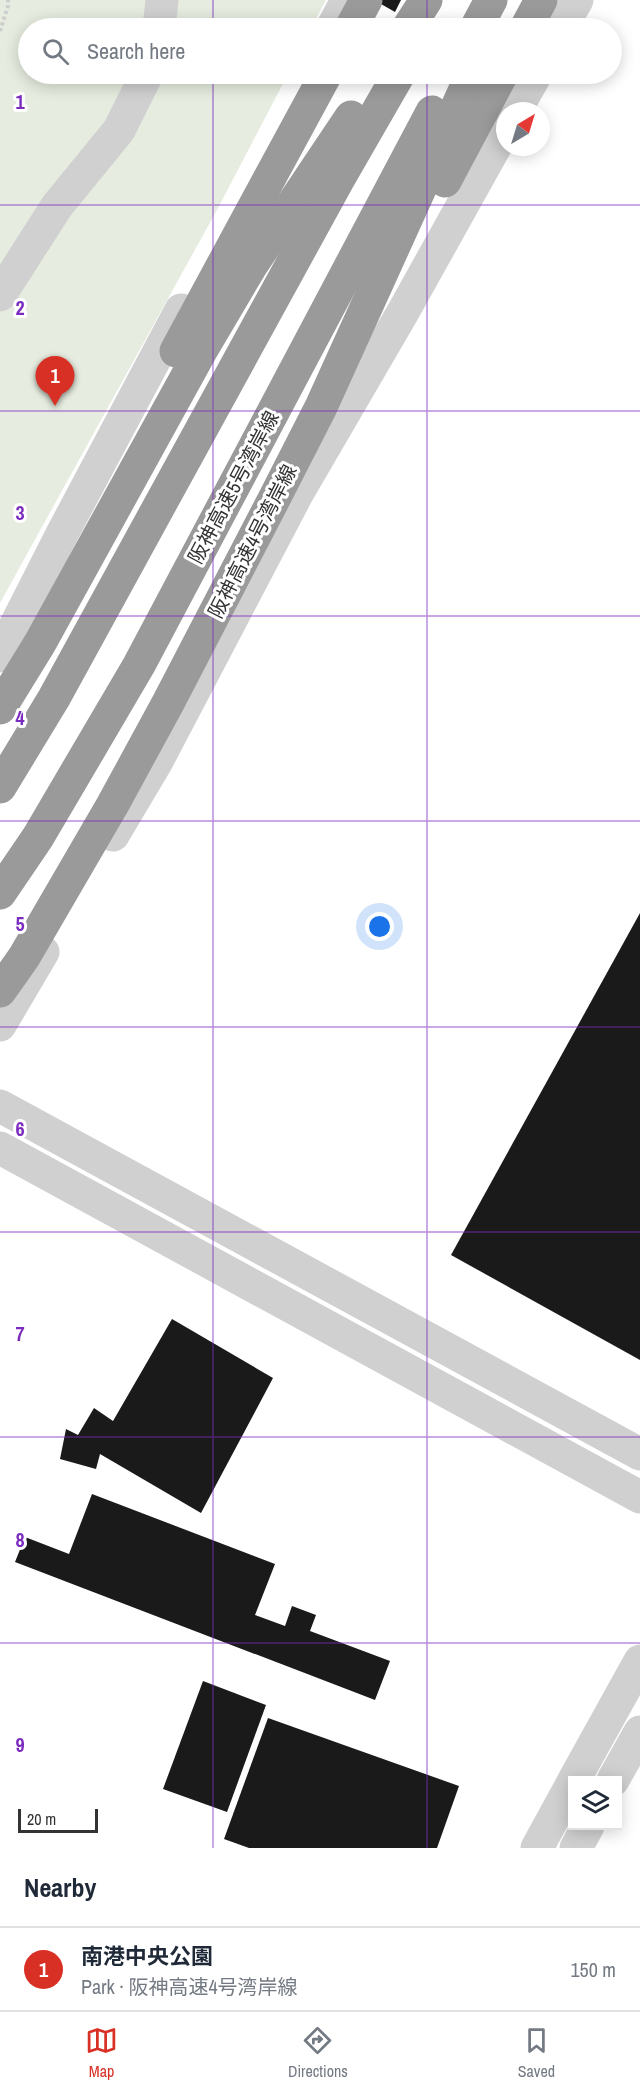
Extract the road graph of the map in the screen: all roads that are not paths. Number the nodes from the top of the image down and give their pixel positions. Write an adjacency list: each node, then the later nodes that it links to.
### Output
1 (162, 0): 10 (street)
2 (347, 0): 11 (street)
3 (366, 0): 12 (highway)
4 (426, 0): 13 (highway)
5 (442, 0): 14 (highway)
6 (491, 0): 15 (highway)
7 (508, 0): 16 (highway)
8 (541, 0): 17 (highway)
9 (577, 0): 18 (street)
10 (160, 18)
11 (337, 18)
12 (356, 18)
13 (414, 18)
14 (432, 18)
15 (481, 18)
16 (498, 18)
17 (531, 18)
18 (567, 18)
19 (142, 84): 30 (street)
20 (303, 84): 32 (street)
21 (322, 84): 33 (highway)
22 (373, 84): 34 (highway)
23 (393, 84): 35 (highway)
24 (447, 84): 36 (highway, 阪神高速5号湾岸線)
25 (467, 84): 37 (highway, 阪神高速4号湾岸線)
26 (497, 84): 31 (highway)
27 (530, 84): 28 (street)
28 (520, 102)
29 (496, 145): 31 (street)
30 (0, 295)
31 (297, 495): 38 (street)
32 (0, 656)
33 (0, 678)
34 (0, 708)
35 (0, 787)
36 (0, 893)
37 (0, 991)
38 (0, 1025)
39 (0, 1106): 41 (street)
40 (0, 1148): 42 (street)
41 (640, 1454)
42 (640, 1497)
43 (640, 1661): 45 (street)
44 (640, 1732): 46 (street)
45 (576, 1776)
46 (615, 1776)
47 (568, 1791): 49 (street)
48 (586, 1830): 50 (street)
49 (537, 1848)
50 (576, 1848)

